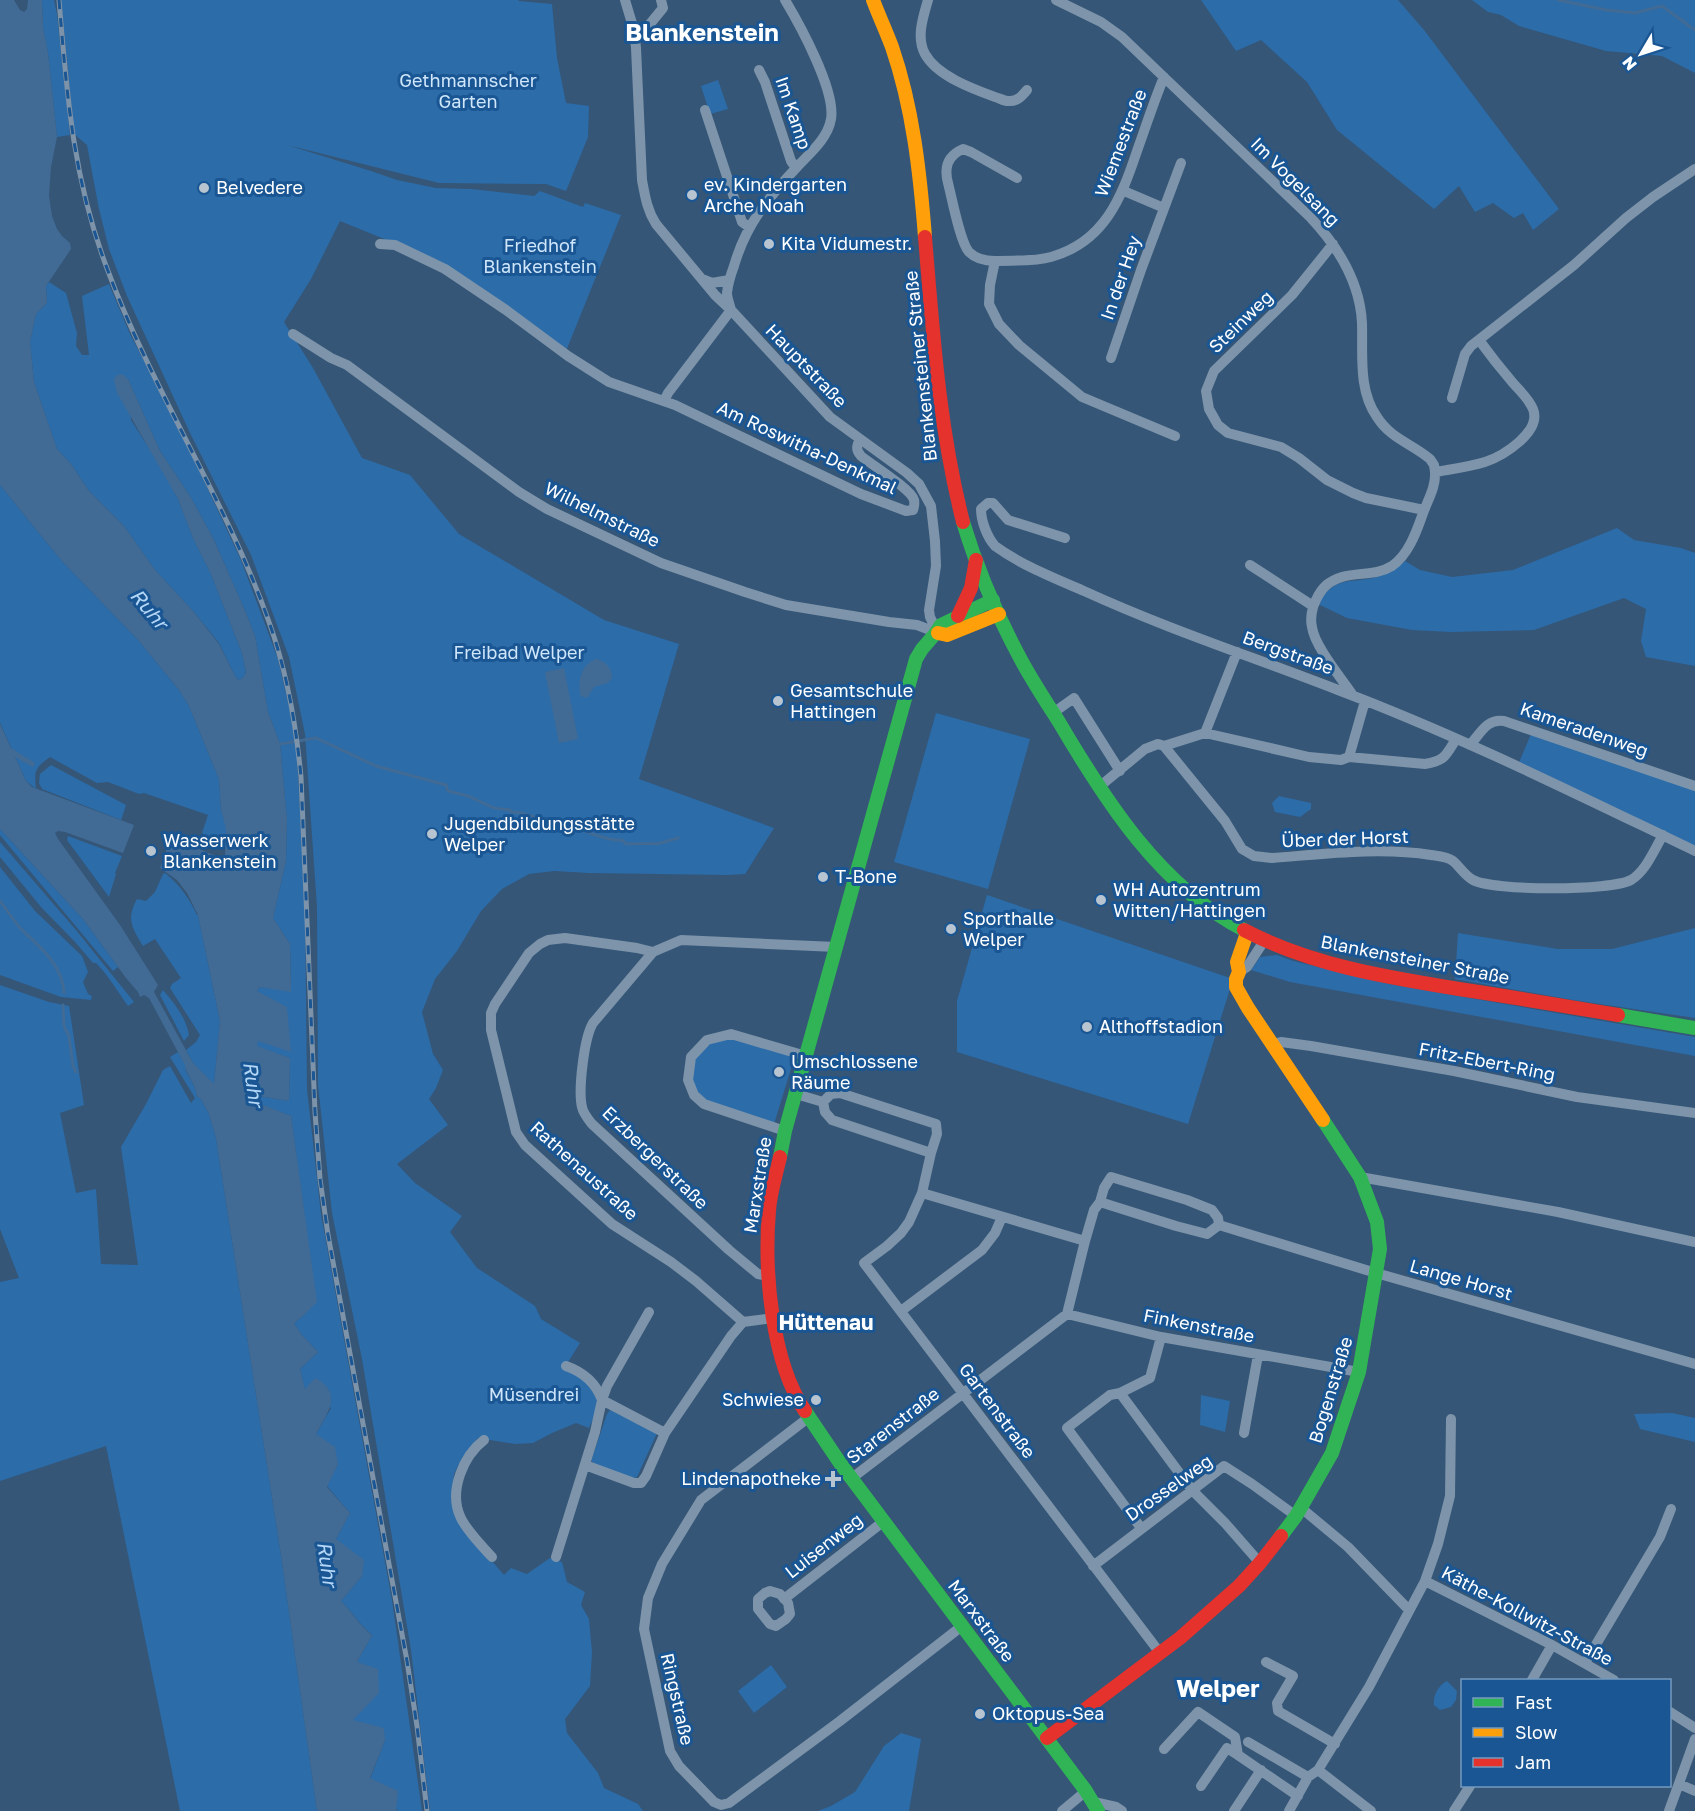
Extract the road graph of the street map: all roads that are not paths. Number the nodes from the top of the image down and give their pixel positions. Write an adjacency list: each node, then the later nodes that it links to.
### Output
1 (625, 0): 7 (street, Hauptstraße)
2 (661, 0): 7 (street)
3 (785, 0): 13 (street)
4 (873, 0): 35 (street, Blankensteiner Straße)
5 (927, 0): 10 (street)
6 (1056, 0): 9 (street, Im Vogelsang)
7 (634, 30): 22 (street, Hauptstraße)
8 (759, 70): 13 (street, Im Kamp)
9 (1164, 77): 16 (street, Wiemestraße); 20 (street, Im Vogelsang)
10 (1027, 90)
11 (705, 110): 18 (street)
12 (1180, 163): 17 (street, In der Hey)
13 (796, 168): 18 (street)
14 (1695, 169): 26 (street)
15 (1017, 178): 21 (street)
16 (1124, 191): 17 (street); 21 (street, Wiemestraße)
17 (1164, 208): 27 (street, In der Hey)
18 (749, 227): 23 (street)
19 (380, 244): 29 (street, Am Roswitha-Denkmal)
20 (1333, 244): 32 (street, Im Vogelsang); 33 (street, Steinweg)
21 (995, 261): 30 (street)
22 (699, 277): 23 (street); 24 (street, Hauptstraße)
23 (729, 280): 24 (street)
24 (731, 310): 29 (street); 31 (street, Hauptstraße)
25 (292, 334): 41 (street, Wilhelmstraße)
26 (1479, 340): 28 (street); 32 (street)
27 (1111, 358)
28 (1452, 398)
29 (664, 401): 31 (street, Am Roswitha-Denkmal)
30 (1175, 435)
31 (860, 439): 41 (street, Hauptstraße)
32 (1435, 472): 33 (street)
33 (1424, 510): 38 (street)
34 (1065, 538): 42 (street, Bergstraße)
35 (976, 560): 37 (street, Blankensteiner Straße); 40 (street)
36 (1250, 566): 38 (street)
37 (993, 600): 39 (street, Blankensteiner Straße); 40 (street, Marxstraße)
38 (1313, 606): 43 (street)
39 (999, 614): 41 (street); 45 (street, Blankensteiner Straße)
40 (958, 616): 41 (street, Marxstraße)
41 (938, 633): 58 (street, Marxstraße)
42 (1237, 652): 43 (street, Bergstraße); 46 (street)
43 (1352, 695): 44 (street, Bergstraße)
44 (1365, 701): 47 (street, Bergstraße); 50 (street)
45 (1053, 713): 51 (street); 53 (street, Blankensteiner Straße)
46 (1206, 734): 49 (street); 50 (street)
47 (1456, 739): 48 (street, Bergstraße); 50 (street)
48 (1470, 745): 52 (street, Kameradenweg); 54 (street, Bergstraße)
49 (1164, 746): 51 (street); 54 (street, Über der Horst)
50 (1349, 757)
51 (1120, 771): 53 (street)
52 (1695, 786)
53 (1099, 787): 56 (street, Blankensteiner Straße)
54 (1663, 835): 55 (street, Bergstraße)
55 (1695, 851)
56 (1247, 933): 57 (street, Blankensteiner Straße); 60 (street, Bogenstraße)
57 (1264, 941): 60 (street); 61 (street, Blankensteiner Straße)
58 (836, 947): 59 (street, Erzbergerstraße); 63 (street, Marxstraße)
59 (653, 952): 77 (street, Erzbergerstraße); 82 (street, Rathenaustraße)
60 (1239, 972): 62 (street, Bogenstraße)
61 (1695, 1028)
62 (1273, 1044): 66 (street, Fritz-Ebert-Ring); 69 (street, Bogenstraße)
63 (806, 1056): 64 (street, Marxstraße); 67 (street)
64 (796, 1094): 65 (street); 67 (street, Marxstraße)
65 (823, 1102): 68 (street); 68 (street)
66 (1695, 1113)
67 (785, 1131): 77 (street, Marxstraße)
68 (931, 1153): 70 (street)
69 (1360, 1177): 75 (street); 76 (street, Bogenstraße)
70 (922, 1193): 72 (street); 78 (street, Gartenstraße)
71 (1100, 1202): 73 (street, Lange Horst); 73 (street, Lange Horst); 74 (street, Lange Horst)
72 (1002, 1217): 74 (street); 78 (street)
73 (1219, 1225): 76 (street, Lange Horst)
74 (1085, 1240): 80 (street)
75 (1695, 1242)
76 (1376, 1273): 85 (street, Lange Horst); 87 (street, Bogenstraße)
77 (768, 1275): 81 (street, Marxstraße)
78 (901, 1311): 88 (street, Gartenstraße)
79 (649, 1312): 90 (street)
80 (1067, 1314): 83 (street, Finkenstraße); 88 (street, Starenstraße)
81 (773, 1318): 82 (street); 91 (street, Marxstraße)
82 (743, 1322): 93 (street)
83 (1161, 1337): 84 (street, Finkenstraße); 89 (street)
84 (1258, 1355): 87 (street, Finkenstraße); 94 (street)
85 (1695, 1364)
86 (566, 1366): 90 (street)
87 (1359, 1372): 100 (street, Bogenstraße)
88 (962, 1393): 97 (street, Starenstraße); 106 (street, Gartenstraße)
89 (1120, 1393): 98 (street); 102 (street)
90 (602, 1400): 93 (street); 96 (street)
91 (808, 1418): 97 (street, Marxstraße); 110 (street, Ringstraße)
92 (1451, 1419): 107 (street)
93 (665, 1433): 96 (street)
94 (1244, 1433)
95 (484, 1440): 103 (street)
96 (585, 1465): 104 (street)
97 (852, 1478): 101 (street, Marxstraße)
98 (1192, 1490): 100 (street, Drosselweg); 102 (street, Drosselweg); 105 (street)
99 (1671, 1509): 114 (street)
100 (1298, 1512): 105 (street, Bogenstraße); 109 (street)
101 (884, 1521): 108 (street, Luisenweg); 110 (street, Marxstraße)
102 (1141, 1528): 106 (street, Drosselweg)
103 (492, 1557)
104 (556, 1557)
105 (1260, 1563): 112 (street, Bogenstraße)
106 (1093, 1566): 112 (street, Gartenstraße)
107 (1425, 1581): 109 (street); 111 (street, Käthe-Kollwitz-Straße)
108 (784, 1599)
109 (1409, 1610): 122 (street)
110 (962, 1626): 119 (street, Marxstraße)
111 (1552, 1645): 114 (street, Käthe-Kollwitz-Straße); 115 (street)
112 (1160, 1653): 119 (street, Bogenstraße)
113 (1266, 1662): 122 (street)
114 (1585, 1663): 116 (street, Käthe-Kollwitz-Straße)
115 (1533, 1679)
116 (1612, 1679)
117 (1671, 1714): 118 (street)
118 (1695, 1728)
119 (1047, 1738): 133 (street, Marxstraße)
120 (1695, 1739): 128 (street)
121 (1248, 1742): 127 (street)
122 (1335, 1744): 126 (street)
123 (1164, 1749): 124 (street)
124 (1238, 1755): 125 (street); 129 (street)
125 (1261, 1770): 132 (street); 136 (street)
126 (1318, 1770): 127 (street); 138 (street)
127 (1308, 1777): 132 (street)
128 (1679, 1784): 131 (street); 140 (street)
129 (1201, 1786)
130 (1469, 1787): 139 (street)
131 (1695, 1791)
132 (1298, 1796): 137 (street)
133 (1093, 1801): 134 (street); 135 (street)
134 (1062, 1811)
135 (1122, 1811)
136 (1234, 1811)
137 (1289, 1811)
138 (1371, 1811)
139 (1454, 1811)
140 (1669, 1811)

